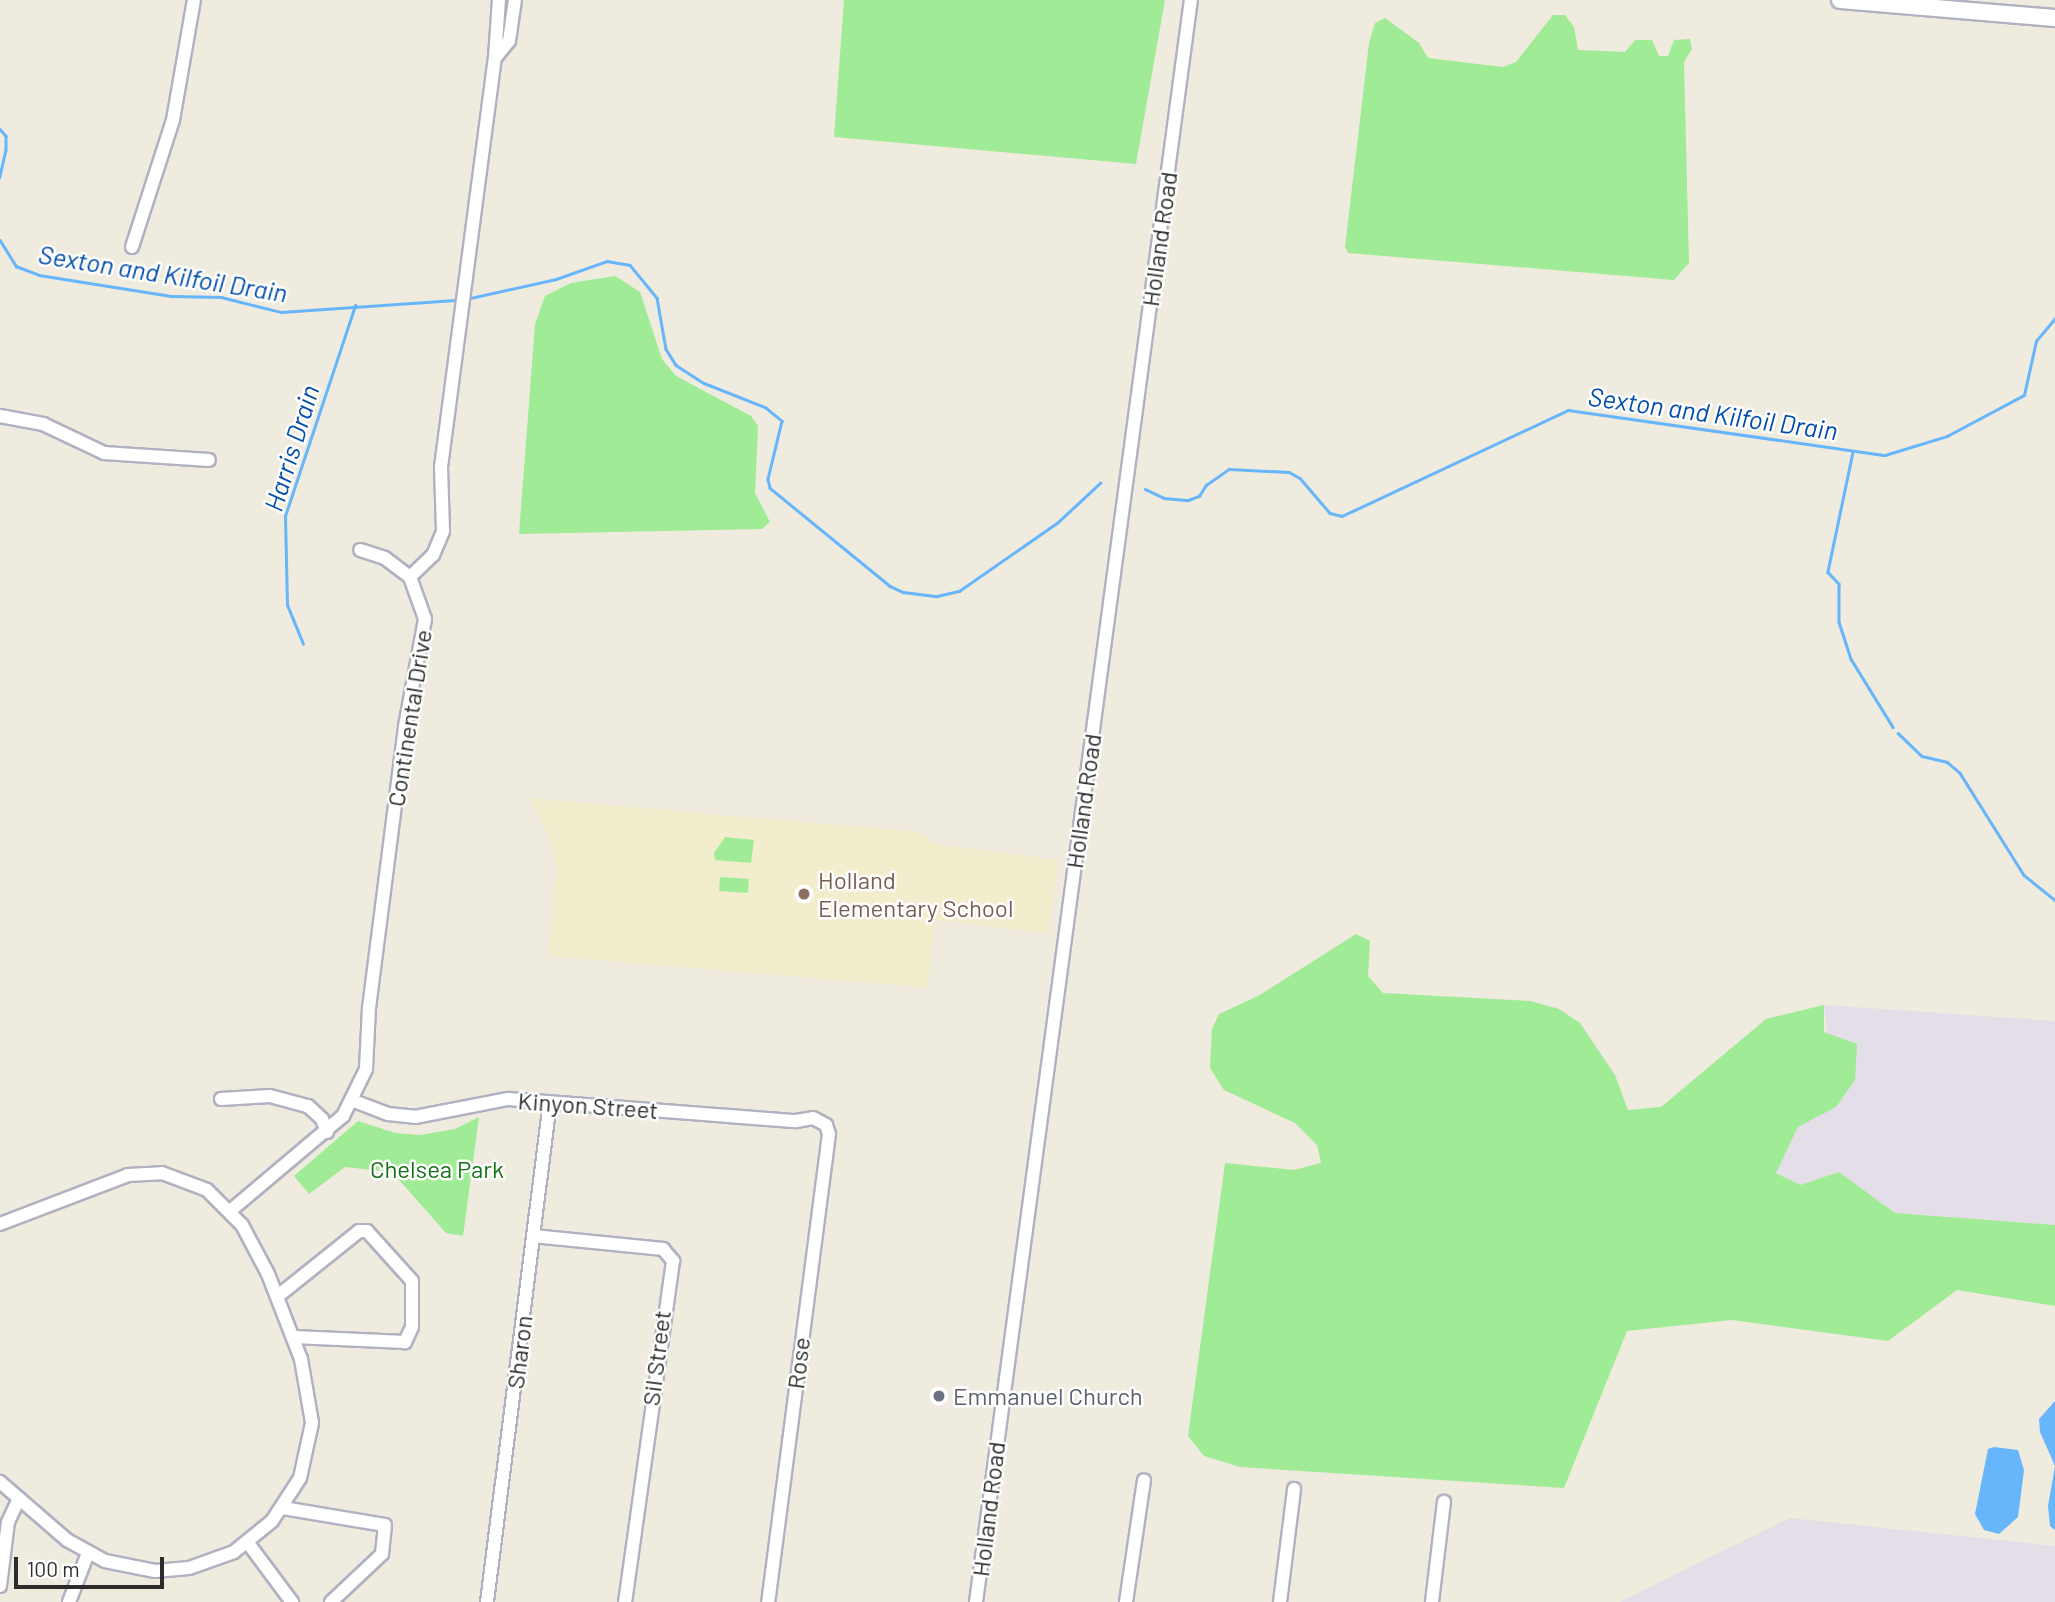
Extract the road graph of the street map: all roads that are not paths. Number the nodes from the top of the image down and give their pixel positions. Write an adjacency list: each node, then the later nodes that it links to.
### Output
1 (194, 0): 8 (street)
2 (499, 0): 7 (street)
3 (515, 0): 7 (street)
4 (1191, 0): 38 (street, Holland Road)
5 (1840, 0): 6 (main road)
6 (2055, 18)
7 (495, 58): 12 (street)
8 (132, 247)
9 (0, 416): 10 (street)
10 (209, 460)
11 (360, 550): 12 (street)
12 (410, 577): 14 (street, Continental Drive)
13 (221, 1099): 17 (street)
14 (354, 1101): 15 (street, Kinyon Street); 17 (street, Continental Drive)
15 (550, 1102): 16 (street, Kinyon Street); 20 (street, Sharon)
16 (826, 1125): 37 (street, Rose)
17 (327, 1132): 18 (street, Continental Drive)
18 (230, 1211): 19 (street); 21 (street)
19 (0, 1224)
20 (533, 1236): 35 (street, Sharon); 36 (street, Sil Street)
21 (278, 1296): 22 (street); 22 (street)
22 (294, 1337): 28 (street)
23 (1144, 1480): 39 (street)
24 (0, 1482): 26 (street)
25 (1294, 1489): 40 (street)
26 (19, 1498): 30 (street); 31 (street)
27 (1444, 1502): 41 (street)
28 (283, 1508): 29 (street); 34 (street)
29 (248, 1543): 30 (street); 33 (street)
30 (88, 1553): 32 (street)
31 (0, 1586)
32 (69, 1602)
33 (292, 1602)
34 (331, 1602)
35 (487, 1602)
36 (625, 1602)
37 (768, 1602)
38 (976, 1602)
39 (1126, 1602)
40 (1280, 1602)
41 (1432, 1602)

